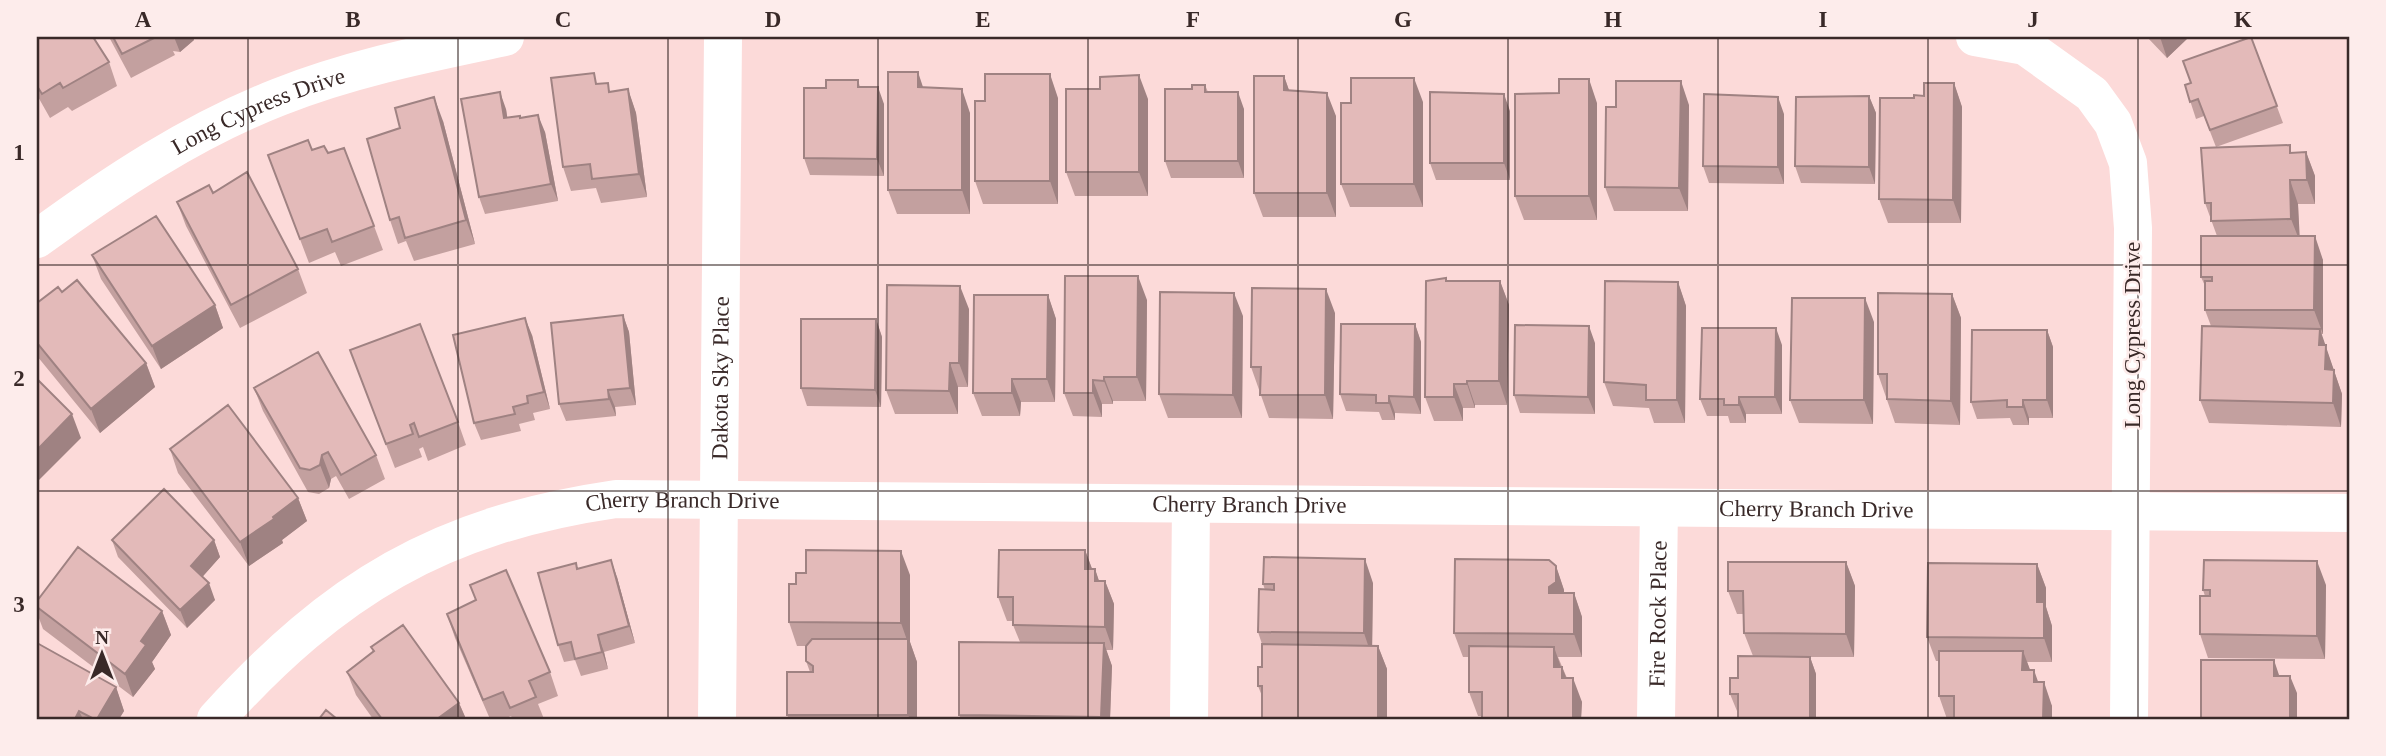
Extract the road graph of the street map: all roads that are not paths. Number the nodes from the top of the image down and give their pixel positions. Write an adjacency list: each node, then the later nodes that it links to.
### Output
1 (505, 37): 4 (street, Long Cypress Drive)
2 (723, 37): 5 (street, Dakota Sky Place)
3 (1975, 37): 8 (street, Long Cypress Drive)
4 (37, 239)
5 (719, 500): 6 (street, Cherry Branch Drive); 10 (street, Cherry Branch Drive); 11 (street, Dakota Sky Place)
6 (1191, 504): 7 (street, Cherry Branch Drive); 12 (street)
7 (1659, 508): 8 (street, Cherry Branch Drive); 13 (street, Fire Rock Place)
8 (2131, 511): 9 (street, Cherry Branch Drive); 14 (street, Long Cypress Drive)
9 (2349, 513)
10 (216, 719)
11 (717, 719)
12 (1189, 719)
13 (1656, 719)
14 (2129, 719)

